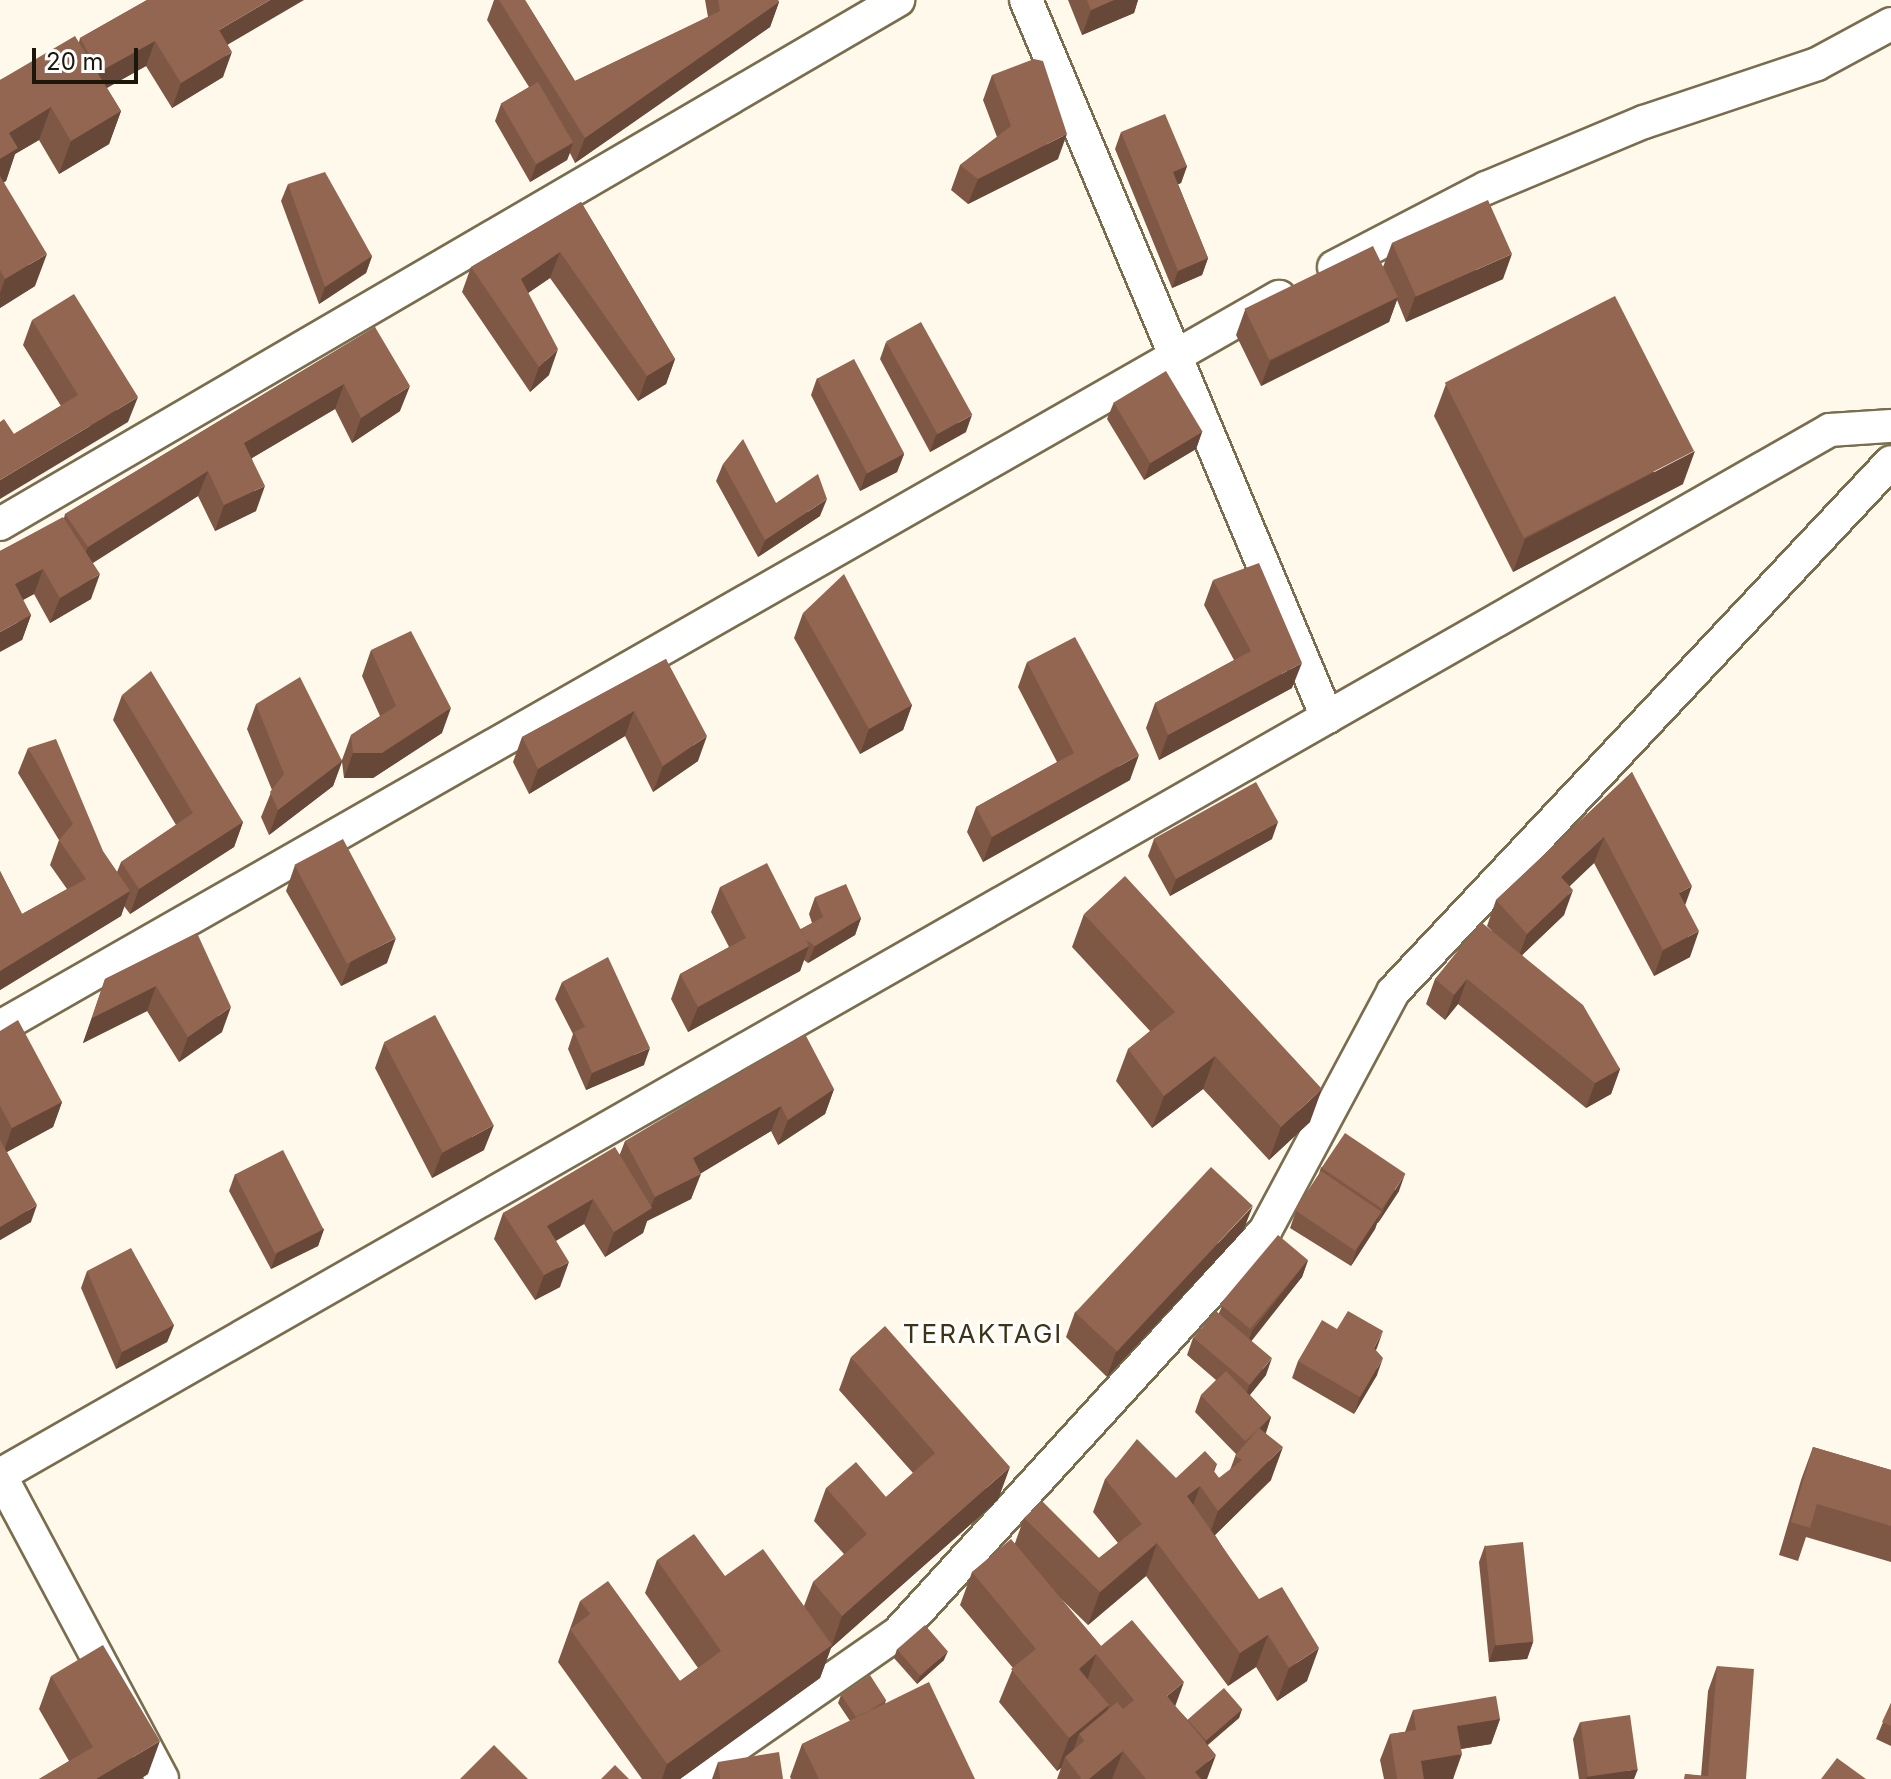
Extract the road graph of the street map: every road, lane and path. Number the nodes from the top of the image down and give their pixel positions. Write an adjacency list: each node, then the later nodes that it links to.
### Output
1 (898, 0): 7 (street)
2 (1026, 0): 4 (street)
3 (1891, 24): 4 (street)
4 (1175, 355): 8 (street); 9 (street)
5 (1891, 426): 8 (street)
6 (1891, 462): 12 (street)
7 (0, 524)
8 (1327, 717): 10 (street)
9 (0, 1027)
10 (0, 1475): 11 (street)
11 (162, 1779)
12 (688, 1779)

